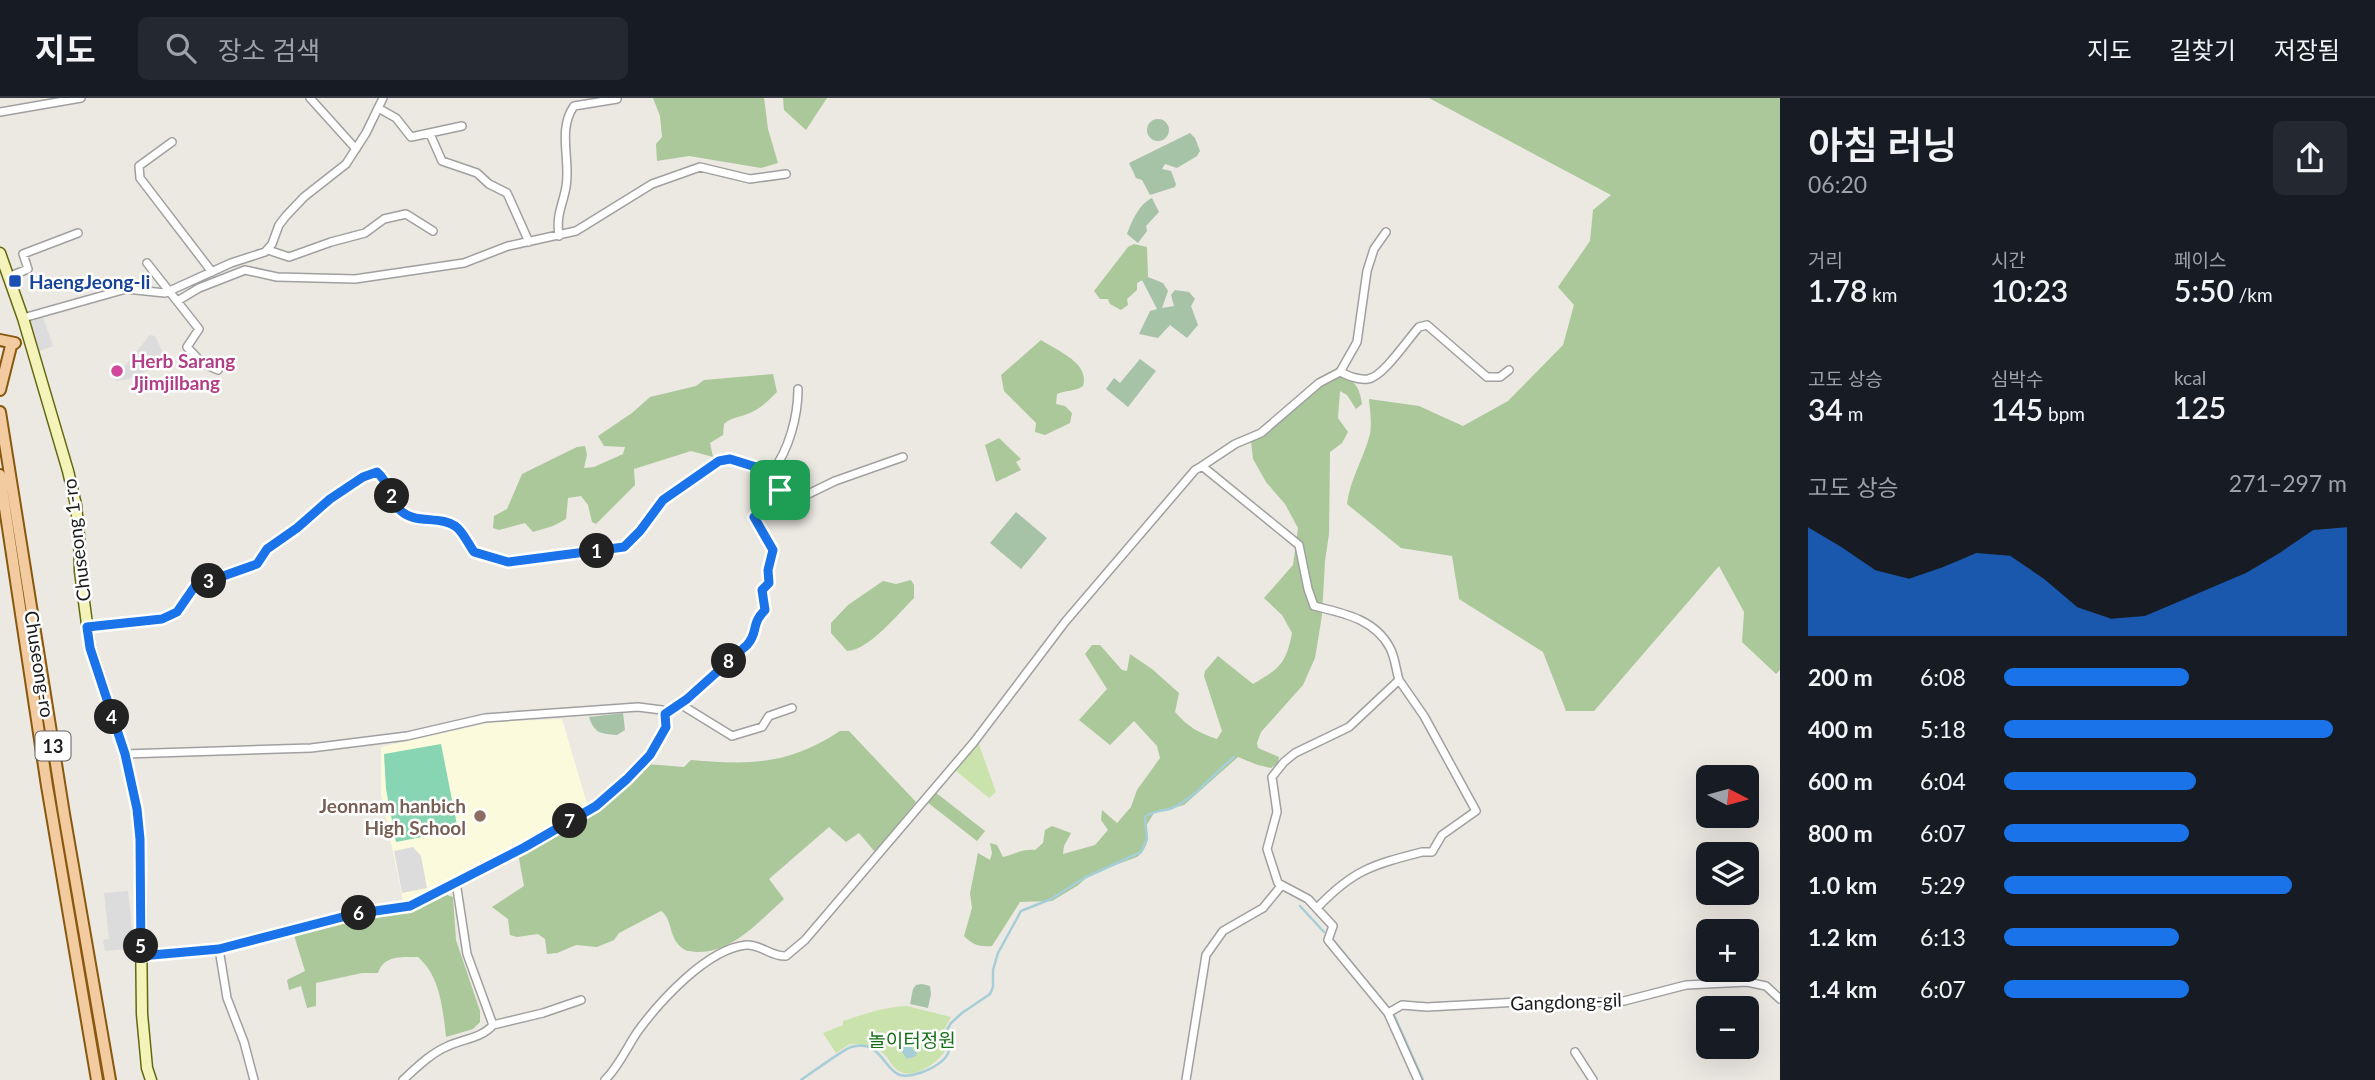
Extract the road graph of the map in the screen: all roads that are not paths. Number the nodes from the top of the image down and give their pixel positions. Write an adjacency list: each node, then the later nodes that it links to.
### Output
1 (81, 98): 6 (street)
2 (310, 98): 10 (street)
3 (383, 98): 5 (street)
4 (617, 99): 15 (street)
5 (378, 108): 8 (street); 10 (street)
6 (0, 112)
7 (462, 126): 8 (street)
8 (430, 134): 16 (street)
9 (172, 142): 20 (street)
10 (356, 149): 17 (street)
11 (786, 174): 15 (street)
12 (433, 231): 17 (street)
13 (1386, 232): 31 (street)
14 (78, 233): 21 (street)
15 (559, 236): 16 (street)
16 (529, 242): 23 (street)
17 (268, 250): 20 (street)
18 (0, 253): 21 (street, Chuseong 1-ro)
19 (147, 262): 22 (street)
20 (212, 272): 22 (street)
21 (8, 276): 24 (street, Chuseong 1-ro)
22 (169, 291): 23 (street); 24 (street)
23 (179, 300): 29 (street)
24 (23, 318): 25 (street, Chuseong 1-ro)
25 (26, 332): 27 (street); 40 (street, Chuseong 1-ro)
26 (0, 340): 27 (main road)
27 (13, 344): 28 (street); 33 (main road)
28 (0, 356)
29 (218, 370)
30 (1509, 370): 31 (street)
31 (1340, 372): 36 (street)
32 (798, 389): 37 (street)
33 (0, 390)
34 (0, 412): 57 (main road, Chuseong-ro / 13)
35 (903, 457): 39 (street)
36 (1202, 466): 41 (street); 61 (street)
37 (772, 472): 39 (street); 40 (street)
38 (0, 475): 56 (main road, Chuseong-ro / 13)
39 (780, 490): 42 (street)
40 (87, 627): 45 (street, Chuseong 1-ro)
41 (1399, 680): 47 (street); 48 (street)
42 (680, 704): 43 (street); 44 (street)
43 (792, 708)
44 (665, 714): 45 (street); 46 (street)
45 (125, 754): 50 (street, Chuseong 1-ro)
46 (456, 881): 49 (street); 54 (street)
47 (1281, 886): 48 (street); 62 (street)
48 (1317, 908): 53 (street)
49 (219, 949): 50 (street); 59 (street)
50 (141, 956): 58 (street, Chuseong 1-ro)
51 (1780, 999): 53 (street, Gangdong-gil)
52 (581, 1000): 54 (street)
53 (1388, 1013): 63 (street)
54 (493, 1025): 60 (street)
55 (1574, 1052): 64 (street)
56 (97, 1080)
57 (110, 1080)
58 (151, 1080)
59 (254, 1080)
60 (402, 1080)
61 (605, 1080)
62 (1186, 1080)
63 (1418, 1080)
64 (1593, 1080)

